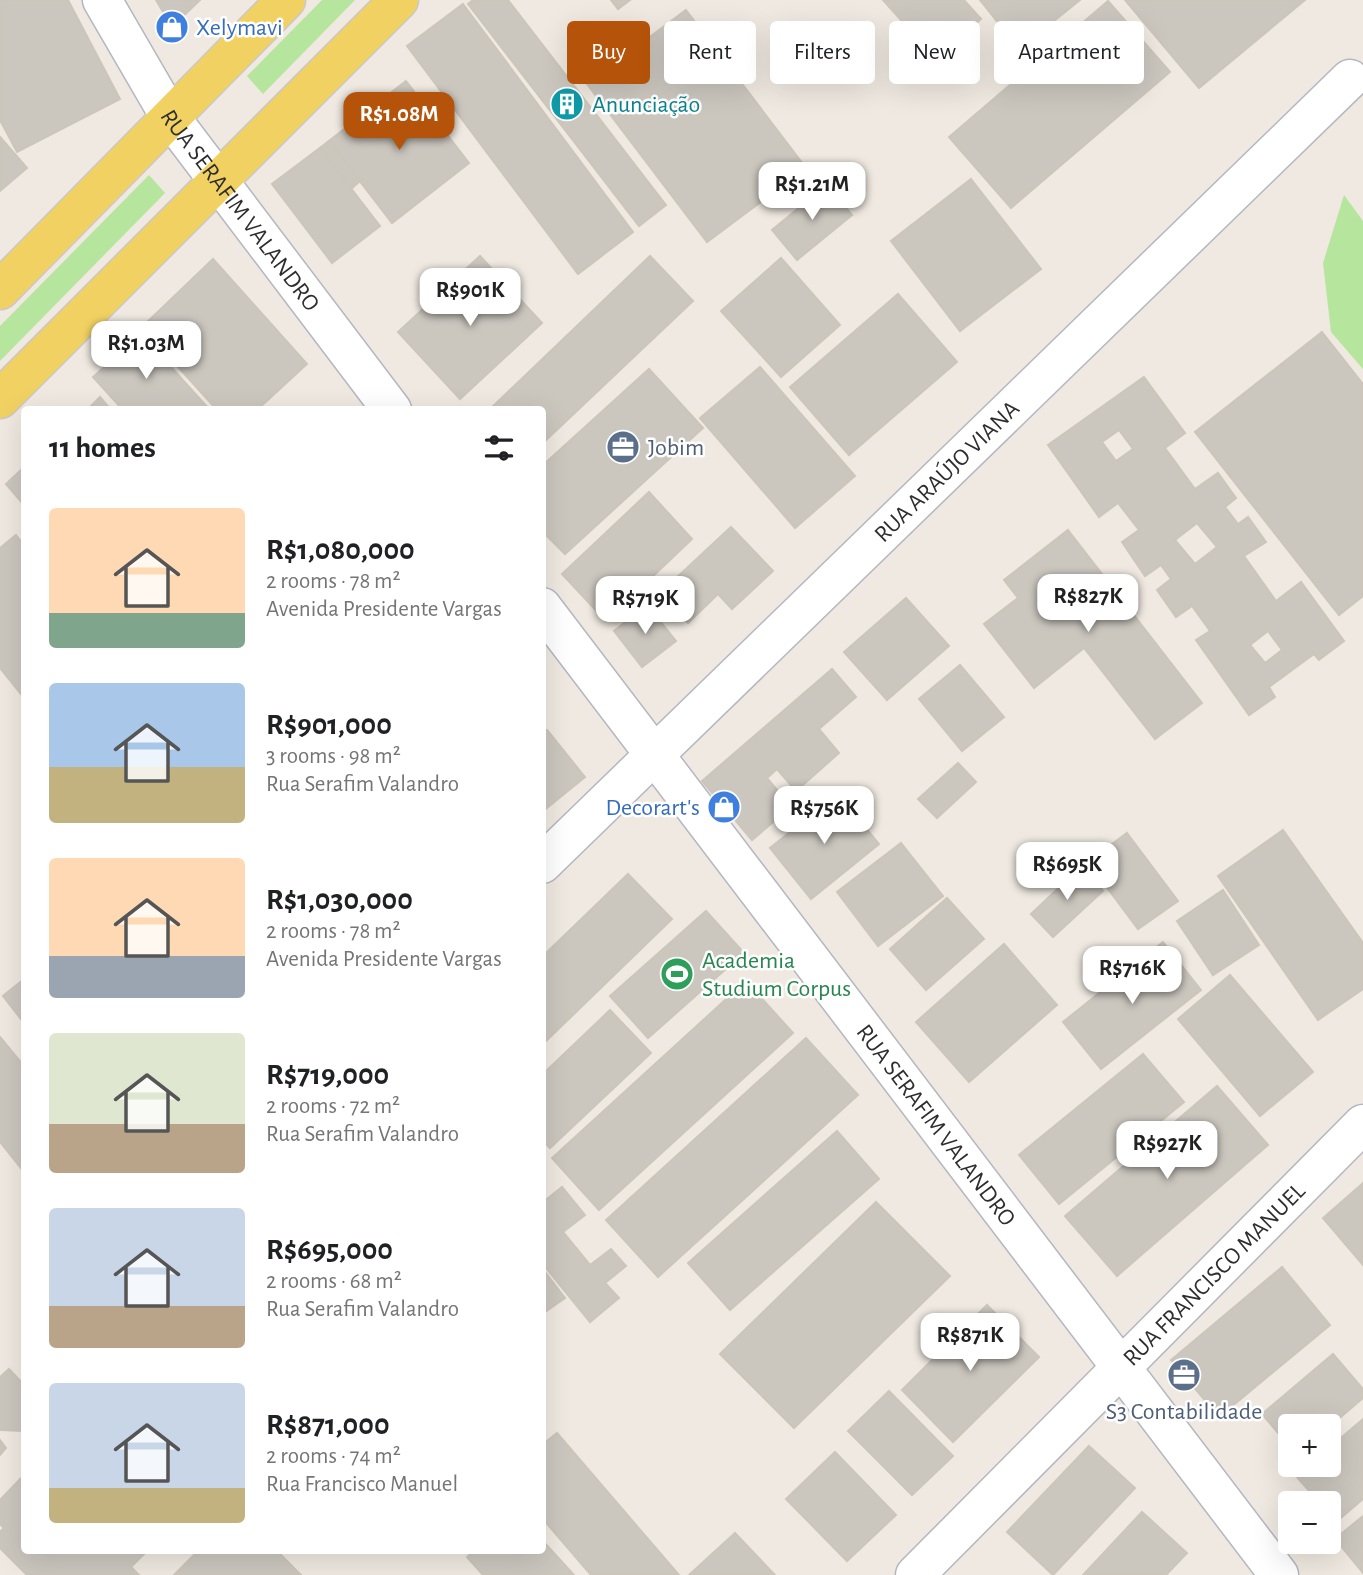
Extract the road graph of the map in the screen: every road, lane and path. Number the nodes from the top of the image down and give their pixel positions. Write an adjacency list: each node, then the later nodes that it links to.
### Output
1 (102, 0): 5 (street, RUA SERAFIM VALANDRO)
2 (286, 0): 5 (main road)
3 (399, 0): 6 (main road)
4 (1350, 79): 11 (street, RUA ARAÚJO VIANA)
5 (170, 117): 6 (street, RUA SERAFIM VALANDRO); 7 (main road)
6 (218, 180): 8 (main road); 9 (street, RUA SERAFIM VALANDRO)
7 (0, 289)
8 (0, 399)
9 (390, 406)
10 (546, 612): 11 (street, RUA SERAFIM VALANDRO)
11 (654, 755): 12 (street, RUA ARAÚJO VIANA); 14 (street, RUA SERAFIM VALANDRO)
12 (546, 860)
13 (1363, 1124): 14 (street, RUA FRANCISCO MANUEL)
14 (1121, 1368): 15 (street, RUA FRANCISCO MANUEL); 16 (street, RUA SERAFIM VALANDRO)
15 (915, 1575)
16 (1279, 1575)

